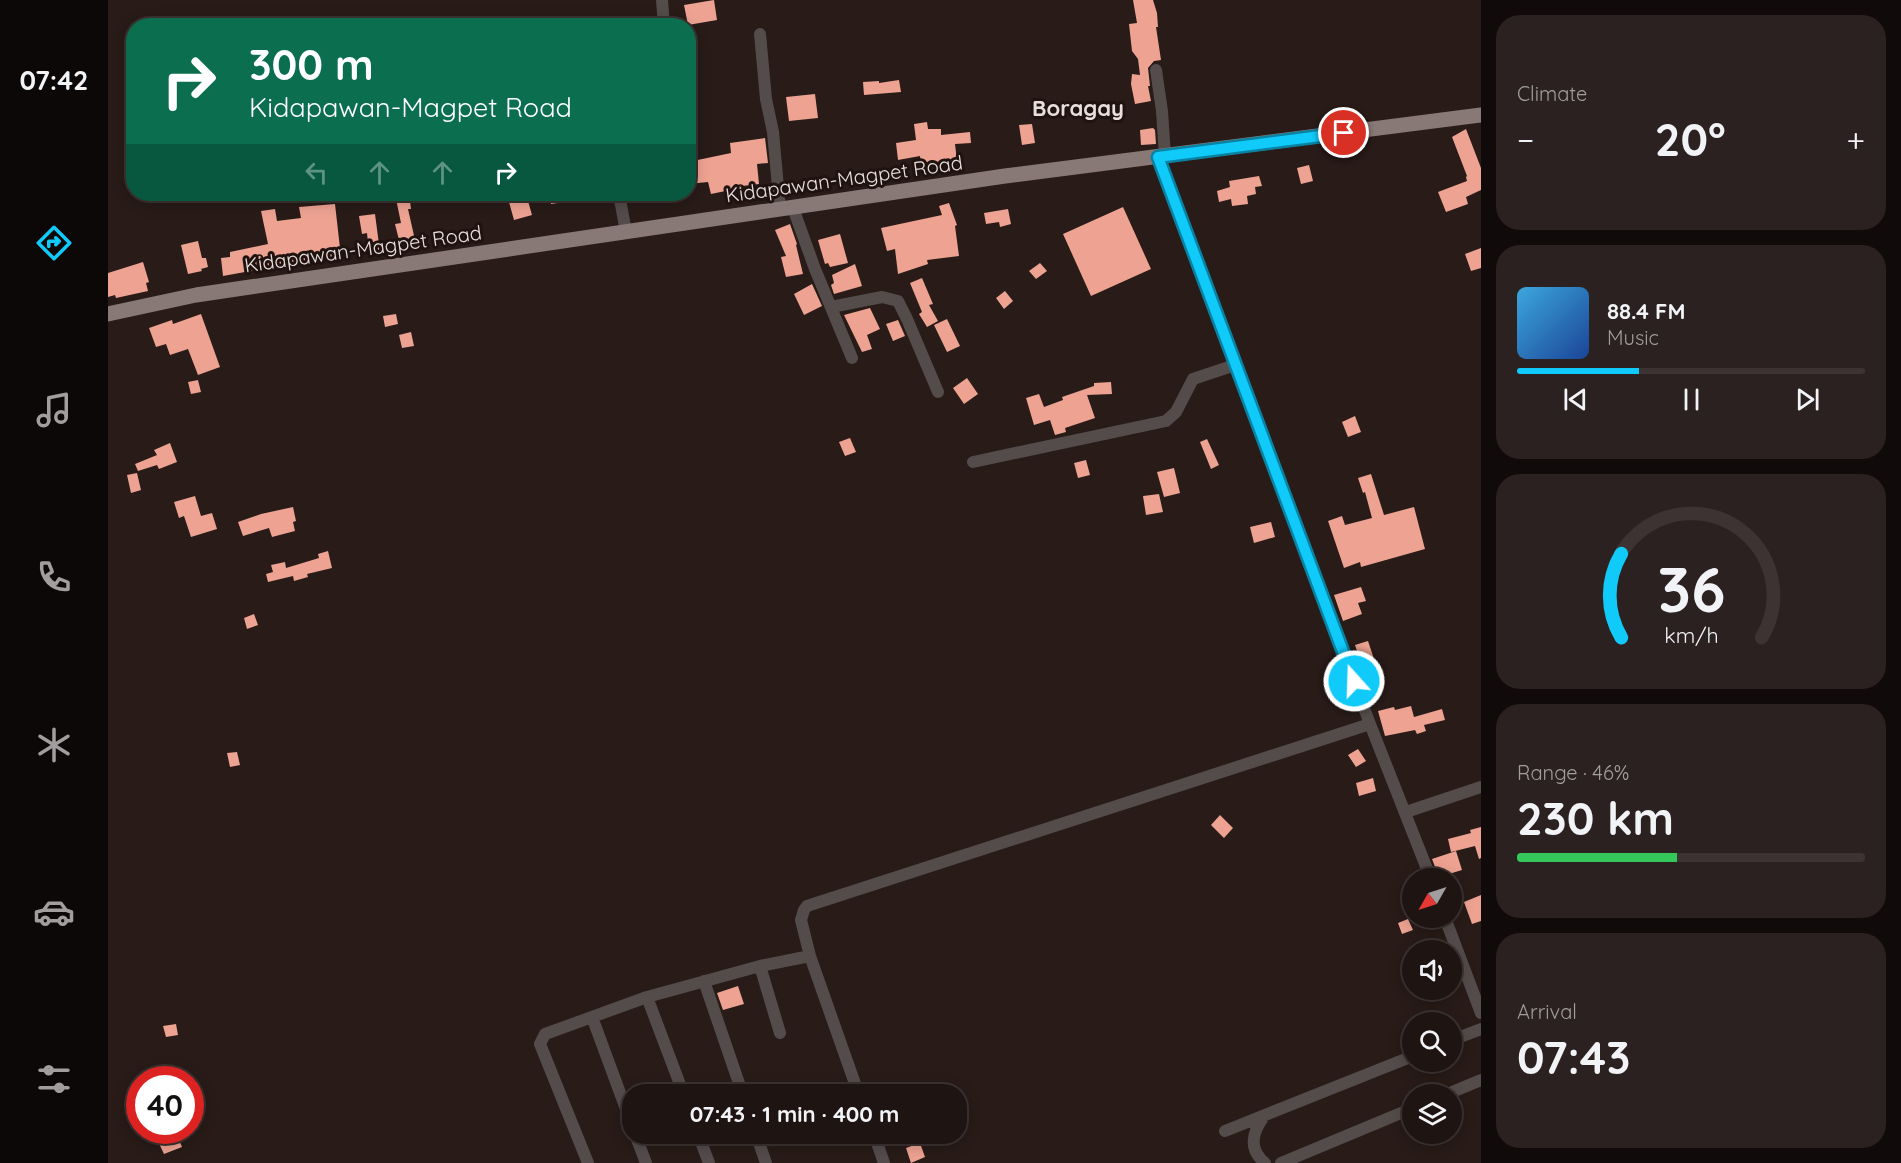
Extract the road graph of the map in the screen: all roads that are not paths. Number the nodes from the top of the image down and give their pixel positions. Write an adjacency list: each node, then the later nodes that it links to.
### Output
1 (662, 0): 2 (street)
2 (663, 18)
3 (760, 34): 8 (street)
4 (1156, 70): 6 (street)
5 (1480, 118): 6 (main road, Kidapawan-Magpet Road)
6 (1162, 156): 8 (main road, Kidapawan-Magpet Road); 13 (street)
7 (620, 201): 9 (street)
8 (787, 208): 9 (main road, Kidapawan-Magpet Road); 10 (street)
9 (626, 232): 11 (main road, Kidapawan-Magpet Road)
10 (831, 307): 12 (street); 14 (street)
11 (108, 314)
12 (852, 358)
13 (1235, 365): 15 (street); 16 (street)
14 (938, 392)
15 (974, 462)
16 (1370, 724): 18 (street); 21 (street)
17 (1481, 787): 18 (street)
18 (1406, 812): 19 (street)
19 (1427, 868)
20 (1449, 928): 25 (street)
21 (810, 956): 22 (street); 34 (street)
22 (760, 966): 23 (street); 28 (street)
23 (704, 981): 24 (street); 33 (street)
24 (647, 997): 26 (street); 32 (street)
25 (1481, 1013)
26 (592, 1017): 36 (street); 44 (street)
27 (1481, 1029): 29 (street)
28 (780, 1033)
29 (1462, 1036)
30 (1402, 1060): 38 (street)
31 (1481, 1080): 35 (street)
32 (680, 1084)
33 (739, 1084)
34 (856, 1084)
35 (1462, 1088)
36 (622, 1098)
37 (1402, 1113): 50 (street)
38 (1265, 1115): 39 (street); 49 (street)
39 (1225, 1131)
40 (639, 1144): 45 (street)
41 (702, 1144): 46 (street)
42 (759, 1144): 47 (street)
43 (877, 1144): 48 (street)
44 (588, 1163)
45 (646, 1163)
46 (709, 1163)
47 (766, 1163)
48 (884, 1163)
49 (1265, 1163)
50 (1281, 1163)

